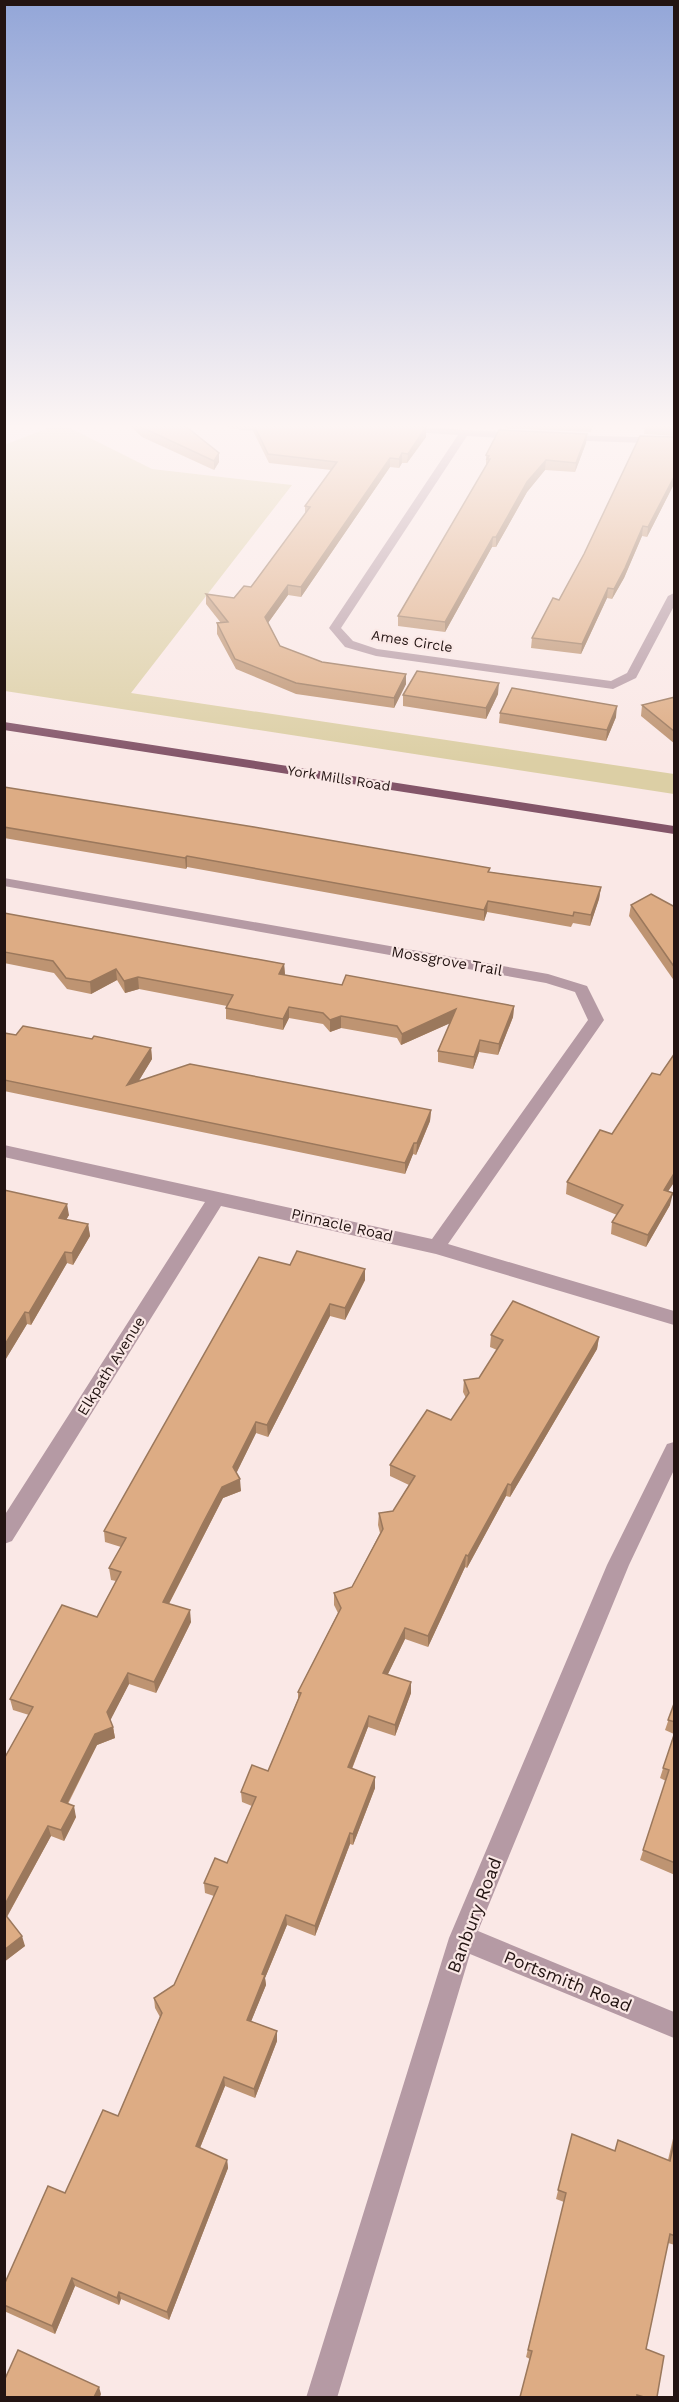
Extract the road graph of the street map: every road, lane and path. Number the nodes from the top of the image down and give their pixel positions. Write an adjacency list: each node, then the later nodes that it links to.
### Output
1 (395, 537): 2 (street, Ames Circle)
2 (675, 596)
3 (4, 726): 4 (main road, York Mills Road)
4 (675, 830)
5 (4, 882): 8 (street, Mossgrove Trail)
6 (4, 1151): 7 (street, Pinnacle Road)
7 (217, 1198): 8 (street, Pinnacle Road); 11 (street, Elkpath Avenue)
8 (436, 1246): 9 (street, Pinnacle Road)
9 (675, 1317)
10 (675, 1450): 12 (street, Banbury Road)
11 (4, 1535)
12 (462, 1938): 13 (street, Portsmith Road); 14 (street, Banbury Road)
13 (675, 2025)
14 (321, 2397)

